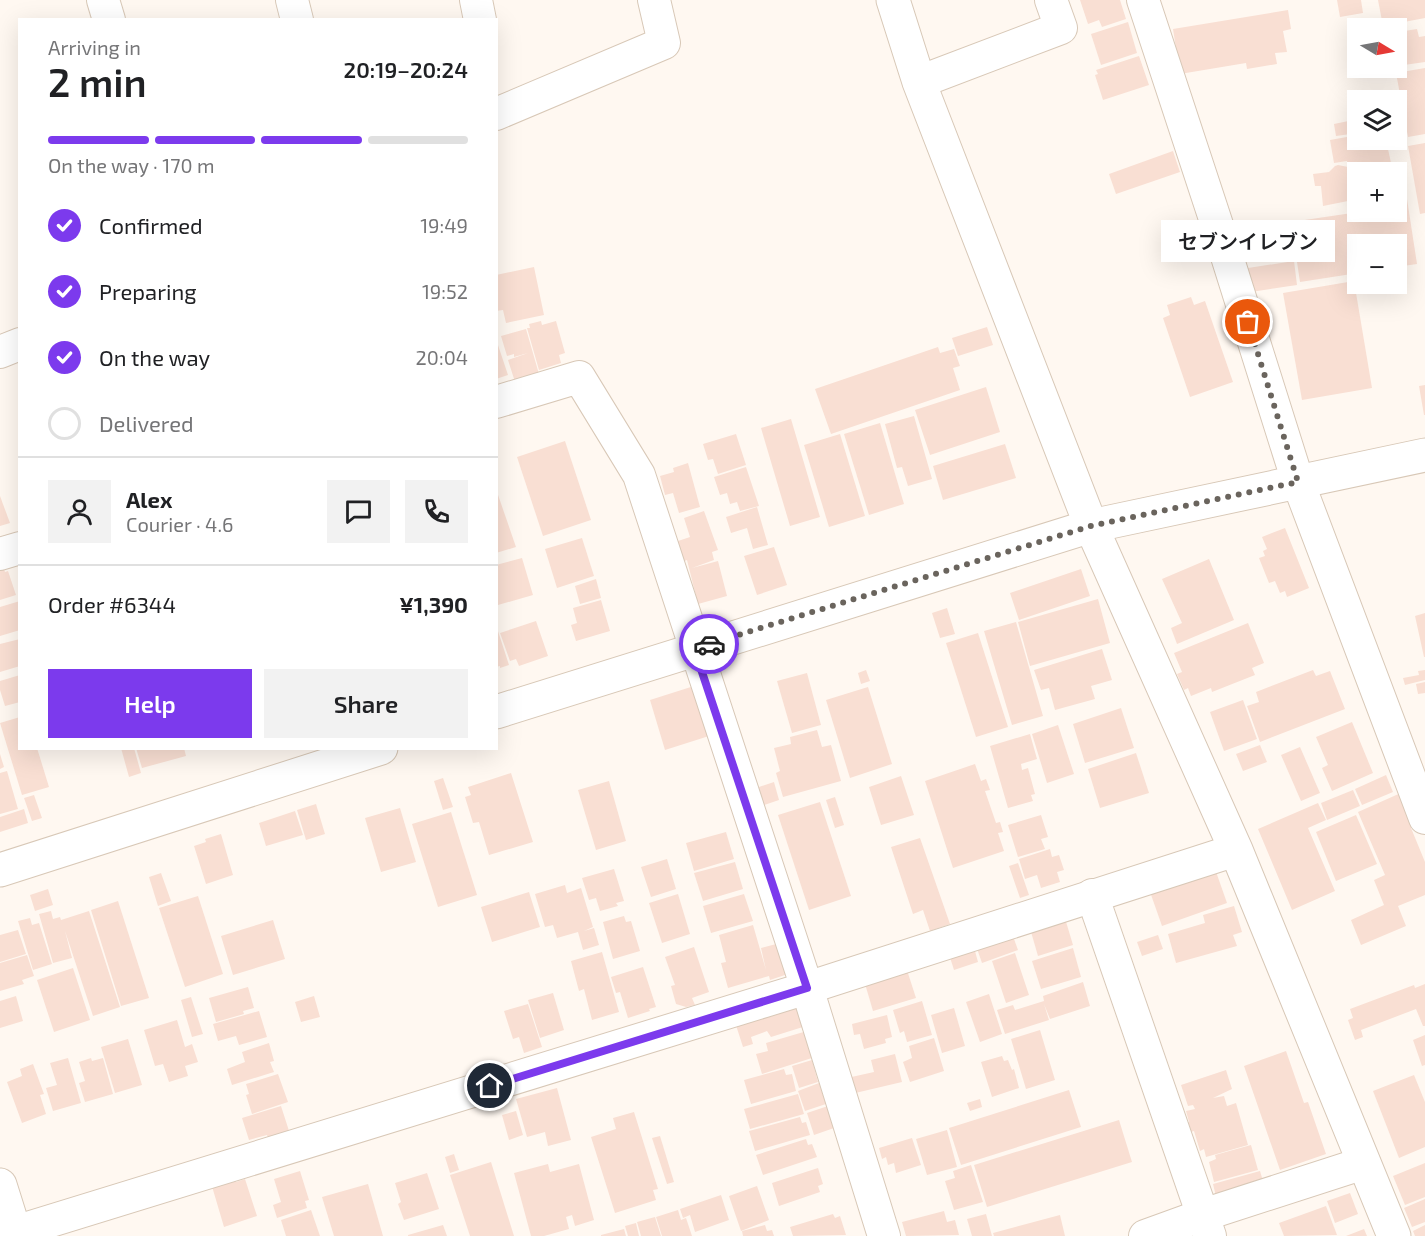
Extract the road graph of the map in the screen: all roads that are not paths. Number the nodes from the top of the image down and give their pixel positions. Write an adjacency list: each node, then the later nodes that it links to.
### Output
1 (103, 0): 8 (street)
2 (292, 0): 9 (street)
3 (476, 0): 10 (street)
4 (654, 0): 12 (street)
5 (893, 0): 11 (street)
6 (1051, 0): 11 (street)
7 (1143, 0): 17 (street)
8 (108, 18)
9 (296, 18)
10 (480, 18)
11 (919, 82): 18 (street)
12 (498, 106)
13 (18, 345): 14 (street)
14 (0, 352)
15 (498, 401): 21 (street)
16 (1425, 455): 17 (street)
17 (1298, 482): 18 (street); 24 (street)
18 (1091, 526): 21 (street); 25 (street)
19 (18, 549): 20 (street)
20 (0, 554)
21 (694, 648): 22 (street); 28 (street)
22 (498, 710)
23 (375, 750): 26 (street)
24 (1425, 818)
25 (1236, 850): 27 (street); 29 (street)
26 (0, 870)
27 (1092, 895): 28 (street); 31 (street)
28 (807, 988): 32 (street); 33 (street)
29 (1364, 1163): 31 (street); 35 (street)
30 (0, 1185): 32 (street)
31 (1207, 1226): 34 (street)
32 (11, 1235)
33 (884, 1236)
34 (1145, 1236)
35 (1394, 1236)

